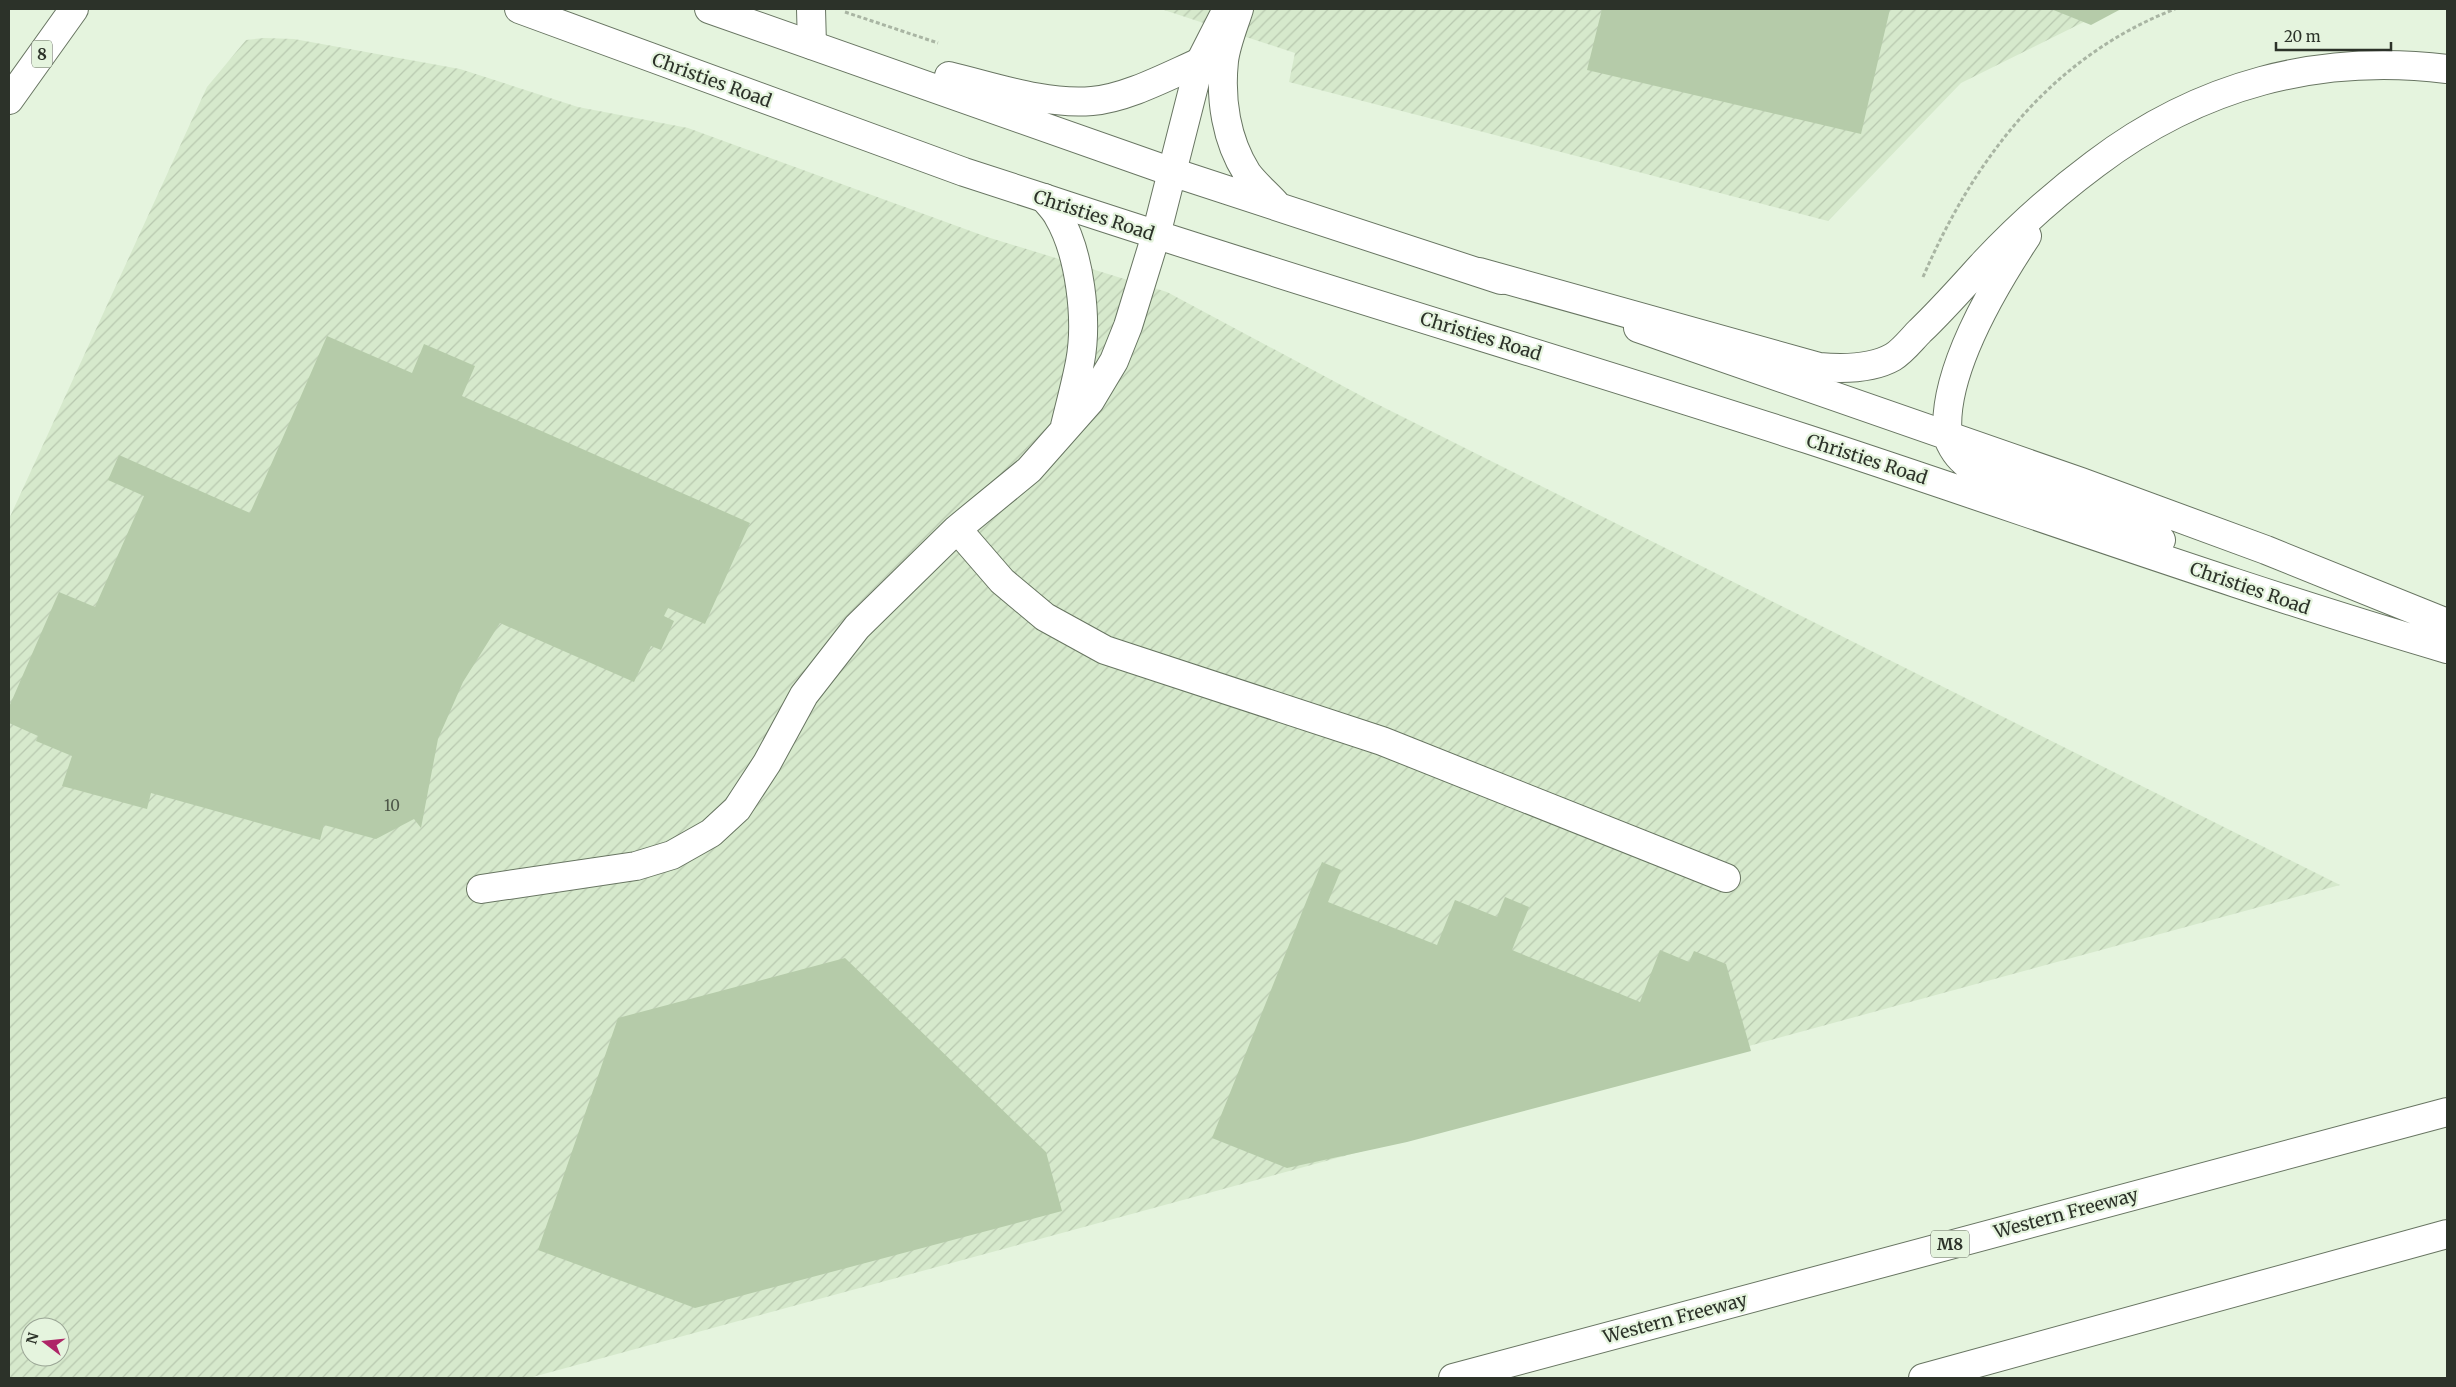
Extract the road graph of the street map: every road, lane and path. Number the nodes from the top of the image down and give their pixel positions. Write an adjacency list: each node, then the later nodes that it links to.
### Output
1 (74, 9): 11 (main road, 8)
2 (519, 9): 13 (main road, Christies Road)
3 (709, 9): 8 (main road)
4 (811, 9): 8 (main road)
5 (1227, 9): 9 (main road)
6 (1239, 9): 15 (main road)
7 (2175, 9): 17 (path)
8 (812, 45): 9 (main road); 12 (main road)
9 (1200, 62): 12 (main road)
10 (2447, 69): 14 (main road)
11 (9, 100)
12 (1172, 172): 15 (main road); 16 (main road)
13 (1044, 198): 16 (main road, Christies Road); 19 (main road)
14 (2048, 203): 18 (main road); 20 (main road)
15 (1278, 206): 18 (main road)
16 (1156, 235): 19 (main road); 22 (main road, Christies Road)
17 (1936, 245)
18 (1479, 272): 20 (main road)
19 (1065, 427): 21 (main road)
20 (1948, 438): 22 (main road); 23 (main road)
21 (957, 529): 25 (main road); 26 (main road)
22 (2314, 610): 24 (main road, Christies Road)
23 (2447, 623)
24 (2447, 649)
25 (1726, 878)
26 (481, 889)
27 (2447, 1112): 29 (main road, Western Freeway / M8)
28 (2447, 1234): 30 (main road)
29 (1453, 1378)
30 (1923, 1378)

